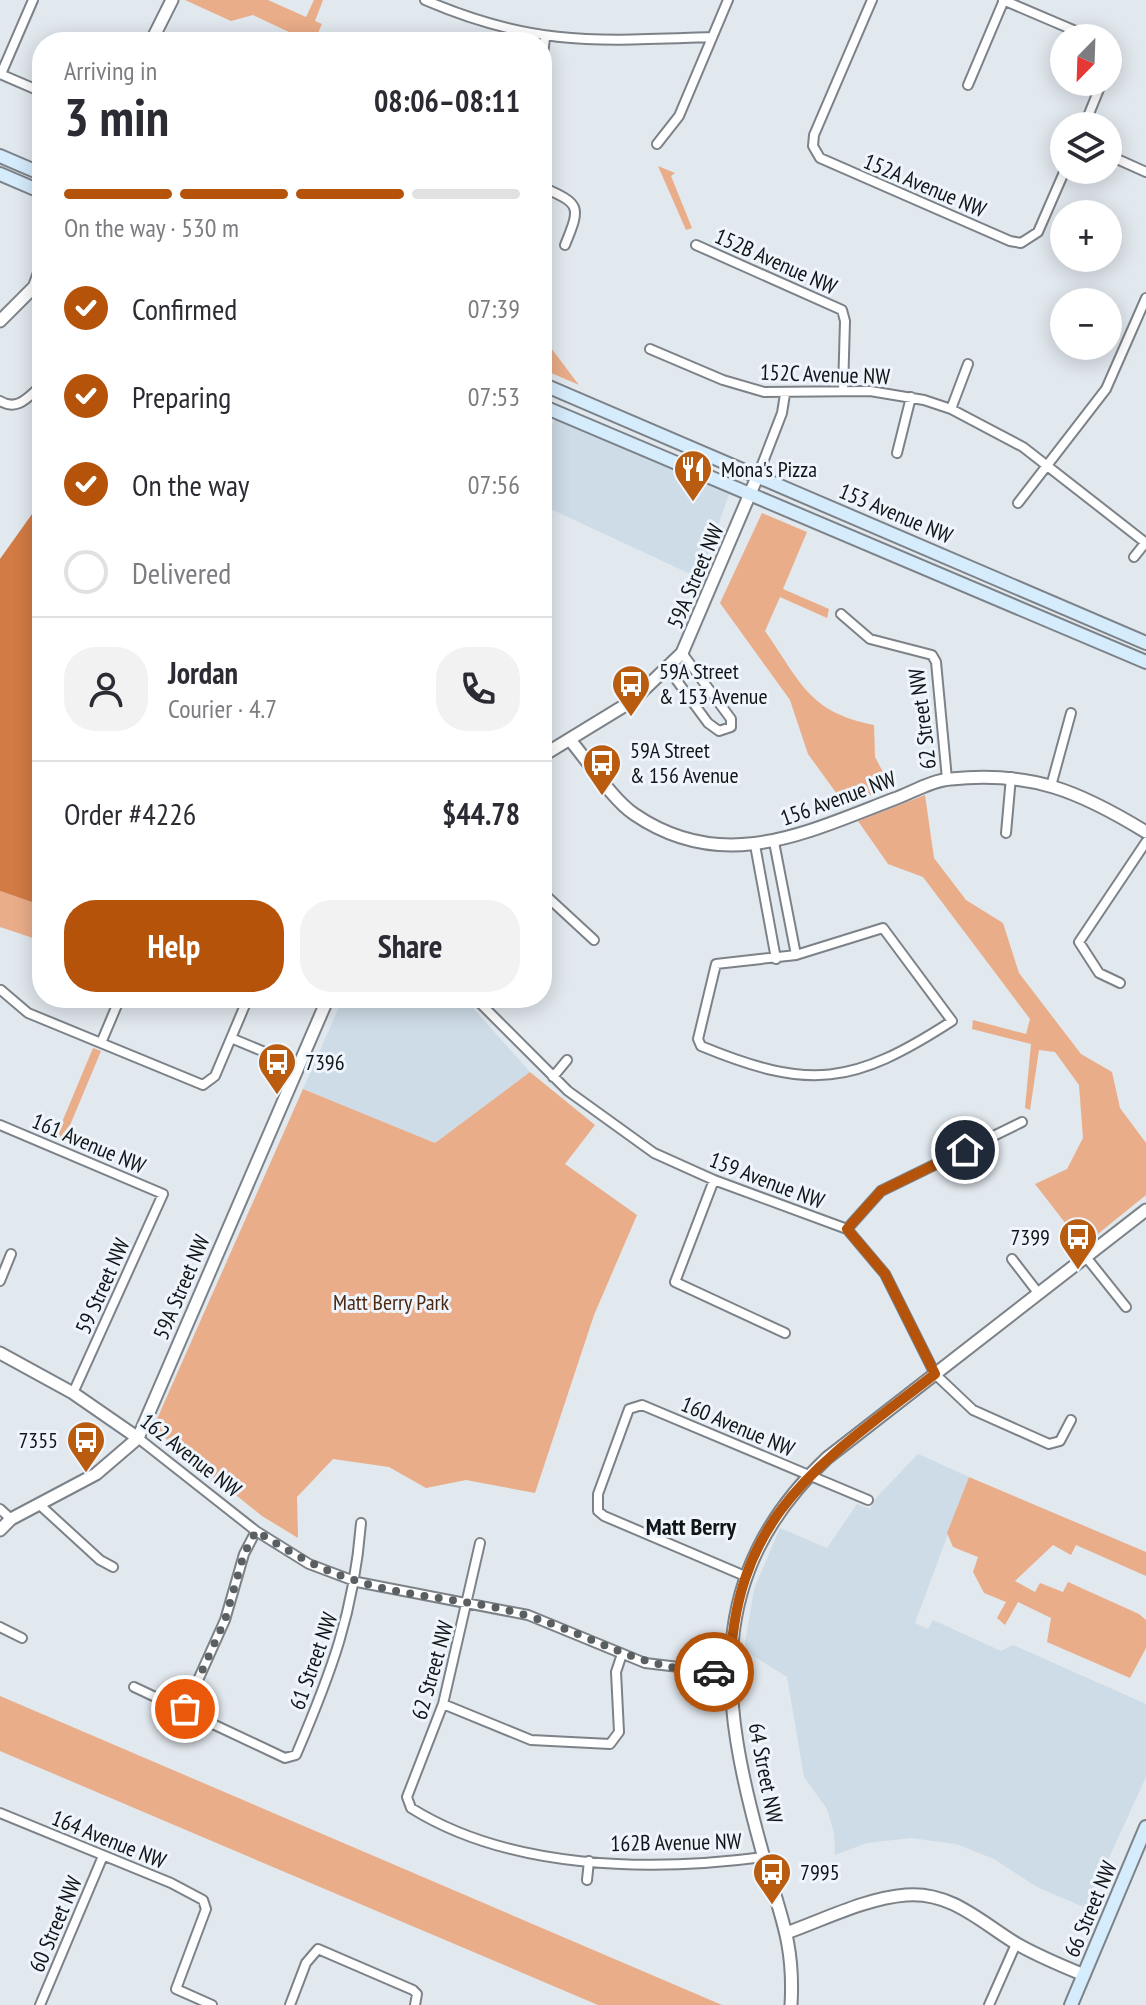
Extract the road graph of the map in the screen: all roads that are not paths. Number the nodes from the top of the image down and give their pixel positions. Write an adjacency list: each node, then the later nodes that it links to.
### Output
1 (33, 0): 12 (street)
2 (172, 0): 8 (street)
3 (425, 0): 9 (street)
4 (728, 0): 10 (street)
5 (872, 0): 21 (street, 152A Avenue NW)
6 (1003, 0): 7 (street); 13 (street)
7 (1059, 24)
8 (156, 32)
9 (519, 32)
10 (712, 37): 11 (street); 15 (street)
11 (552, 38)
12 (0, 74): 14 (street)
13 (968, 85)
14 (32, 88)
15 (657, 144)
16 (0, 156): 18 (main road)
17 (1122, 161): 19 (street)
18 (32, 170)
19 (1146, 172)
20 (0, 174): 22 (main road)
21 (1059, 184)
22 (32, 188)
23 (552, 191): 24 (street)
24 (565, 245)
25 (696, 245): 32 (street, 152B Avenue NW)
26 (32, 288): 28 (street)
27 (1146, 298): 40 (street)
28 (0, 321)
29 (650, 349): 34 (street, 152C Avenue NW)
30 (968, 364): 37 (street)
31 (552, 388): 41 (main road, 153 Avenue NW)
32 (843, 390): 34 (street, 152C Avenue NW); 35 (street, 152C Avenue NW)
33 (32, 394): 36 (street)
34 (785, 394): 41 (street, 59A Street NW)
35 (911, 397): 37 (street, 152C Avenue NW); 39 (street, 152C Avenue NW)
36 (0, 401)
37 (951, 409): 40 (street, 152C Avenue NW)
38 (552, 410): 42 (main road, 153 Avenue NW)
39 (897, 453)
40 (1047, 466): 43 (street); 44 (street, 152C Avenue NW)
41 (758, 475): 42 (street, 59A Street NW); 47 (main road, 153 Avenue NW)
42 (751, 493): 48 (street, 59A Street NW); 49 (main road, 153 Avenue NW)
43 (1018, 503)
44 (1146, 543): 45 (street, 152C Avenue NW)
45 (1134, 557)
46 (841, 614): 55 (street, 62 Street NW)
47 (1146, 643)
48 (682, 653): 50 (street, 59A Street NW); 50 (street)
49 (1146, 662)
50 (669, 670): 52 (street, 59A Street NW)
51 (1071, 713): 56 (street)
52 (570, 740): 53 (street, 59A Street NW); 61 (street, 156 Avenue NW)
53 (552, 750)
54 (1011, 777): 55 (street, 156 Avenue NW); 56 (street, 156 Avenue NW); 58 (street)
55 (947, 779): 59 (street, 156 Avenue NW)
56 (1051, 786): 57 (street, 156 Avenue NW)
57 (1146, 832)
58 (1006, 833)
59 (774, 842): 61 (street, 156 Avenue NW); 64 (street)
60 (1146, 842): 66 (street)
61 (755, 845): 65 (street)
62 (552, 901): 63 (street)
63 (594, 940)
64 (796, 955): 65 (street); 65 (street)
65 (776, 959)
66 (1120, 983)
67 (1, 990): 73 (street)
68 (116, 1008): 73 (street)
69 (244, 1008): 72 (street)
70 (324, 1008): 75 (street, 59A Street NW)
71 (485, 1008): 76 (street, 159 Avenue NW)
72 (231, 1038): 73 (street); 75 (street)
73 (101, 1043)
74 (567, 1060): 76 (street)
75 (298, 1066): 94 (street, 59A Street NW)
76 (553, 1077): 79 (street, 159 Avenue NW)
77 (1022, 1122): 82 (street)
78 (0, 1125): 80 (street, 161 Avenue NW)
79 (714, 1180): 82 (street, 159 Avenue NW); 89 (street)
80 (163, 1194): 92 (street, 59 Street NW)
81 (1145, 1213): 84 (street, 64 Street NW)
82 (847, 1229): 91 (street, 159 Avenue NW)
83 (11, 1254): 86 (street)
84 (1086, 1257): 87 (street, 64 Street NW); 88 (street)
85 (1012, 1259): 87 (street)
86 (0, 1281)
87 (1039, 1294): 91 (street, 64 Street NW)
88 (1126, 1307)
89 (785, 1333)
90 (0, 1353): 92 (street, 162 Avenue NW)
91 (935, 1374): 93 (street, 159 Avenue NW); 95 (street, 64 Street NW)
92 (73, 1393): 94 (street, 162 Avenue NW)
93 (1071, 1420)
94 (138, 1438): 97 (street, 59A Street NW); 102 (street, 162 Avenue NW)
95 (809, 1475): 96 (street, 160 Avenue NW); 105 (street, 64 Street NW); 105 (street, 160 Avenue NW)
96 (868, 1500)
97 (41, 1506): 99 (street, 59A Street NW); 104 (street)
98 (0, 1509): 99 (street)
99 (11, 1519): 101 (street, 59A Street NW)
100 (361, 1523): 106 (street, 61 Street NW)
101 (0, 1530)
102 (256, 1531): 106 (street, 162 Avenue NW); 114 (street)
103 (480, 1543): 107 (street, 62 Street NW)
104 (113, 1567)
105 (745, 1576): 111 (street, 64 Street NW)
106 (357, 1582): 107 (street, 162 Avenue NW); 114 (street, 61 Street NW)
107 (470, 1602): 110 (street, 162 Avenue NW); 113 (street, 62 Street NW)
108 (0, 1627): 109 (street)
109 (22, 1638)
110 (622, 1654): 111 (street, 162 Avenue NW); 113 (street)
111 (730, 1673): 119 (street, 64 Street NW)
112 (134, 1687): 114 (street)
113 (443, 1704): 115 (street, 62 Street NW)
114 (185, 1709)
115 (407, 1803): 120 (street, 162B Avenue NW)
116 (0, 1813): 118 (street, 164 Avenue NW)
117 (1146, 1827): 124 (main road, 66 Street NW)
118 (103, 1856): 125 (street, 60 Street NW); 126 (street, 164 Avenue NW)
119 (764, 1857): 120 (street, 162B Avenue NW); 122 (street, 64 Street NW)
120 (589, 1861): 121 (street, 162B Avenue NW)
121 (587, 1880)
122 (789, 1932): 123 (street); 129 (street, 64 Street NW)
123 (1016, 1944): 124 (street); 130 (street)
124 (1084, 1975): 131 (main road, 66 Street NW)
125 (40, 2005)
126 (212, 2005)
127 (290, 2005): 128 (street)
128 (415, 2005)
129 (791, 2005)
130 (989, 2005)
131 (1071, 2005)

